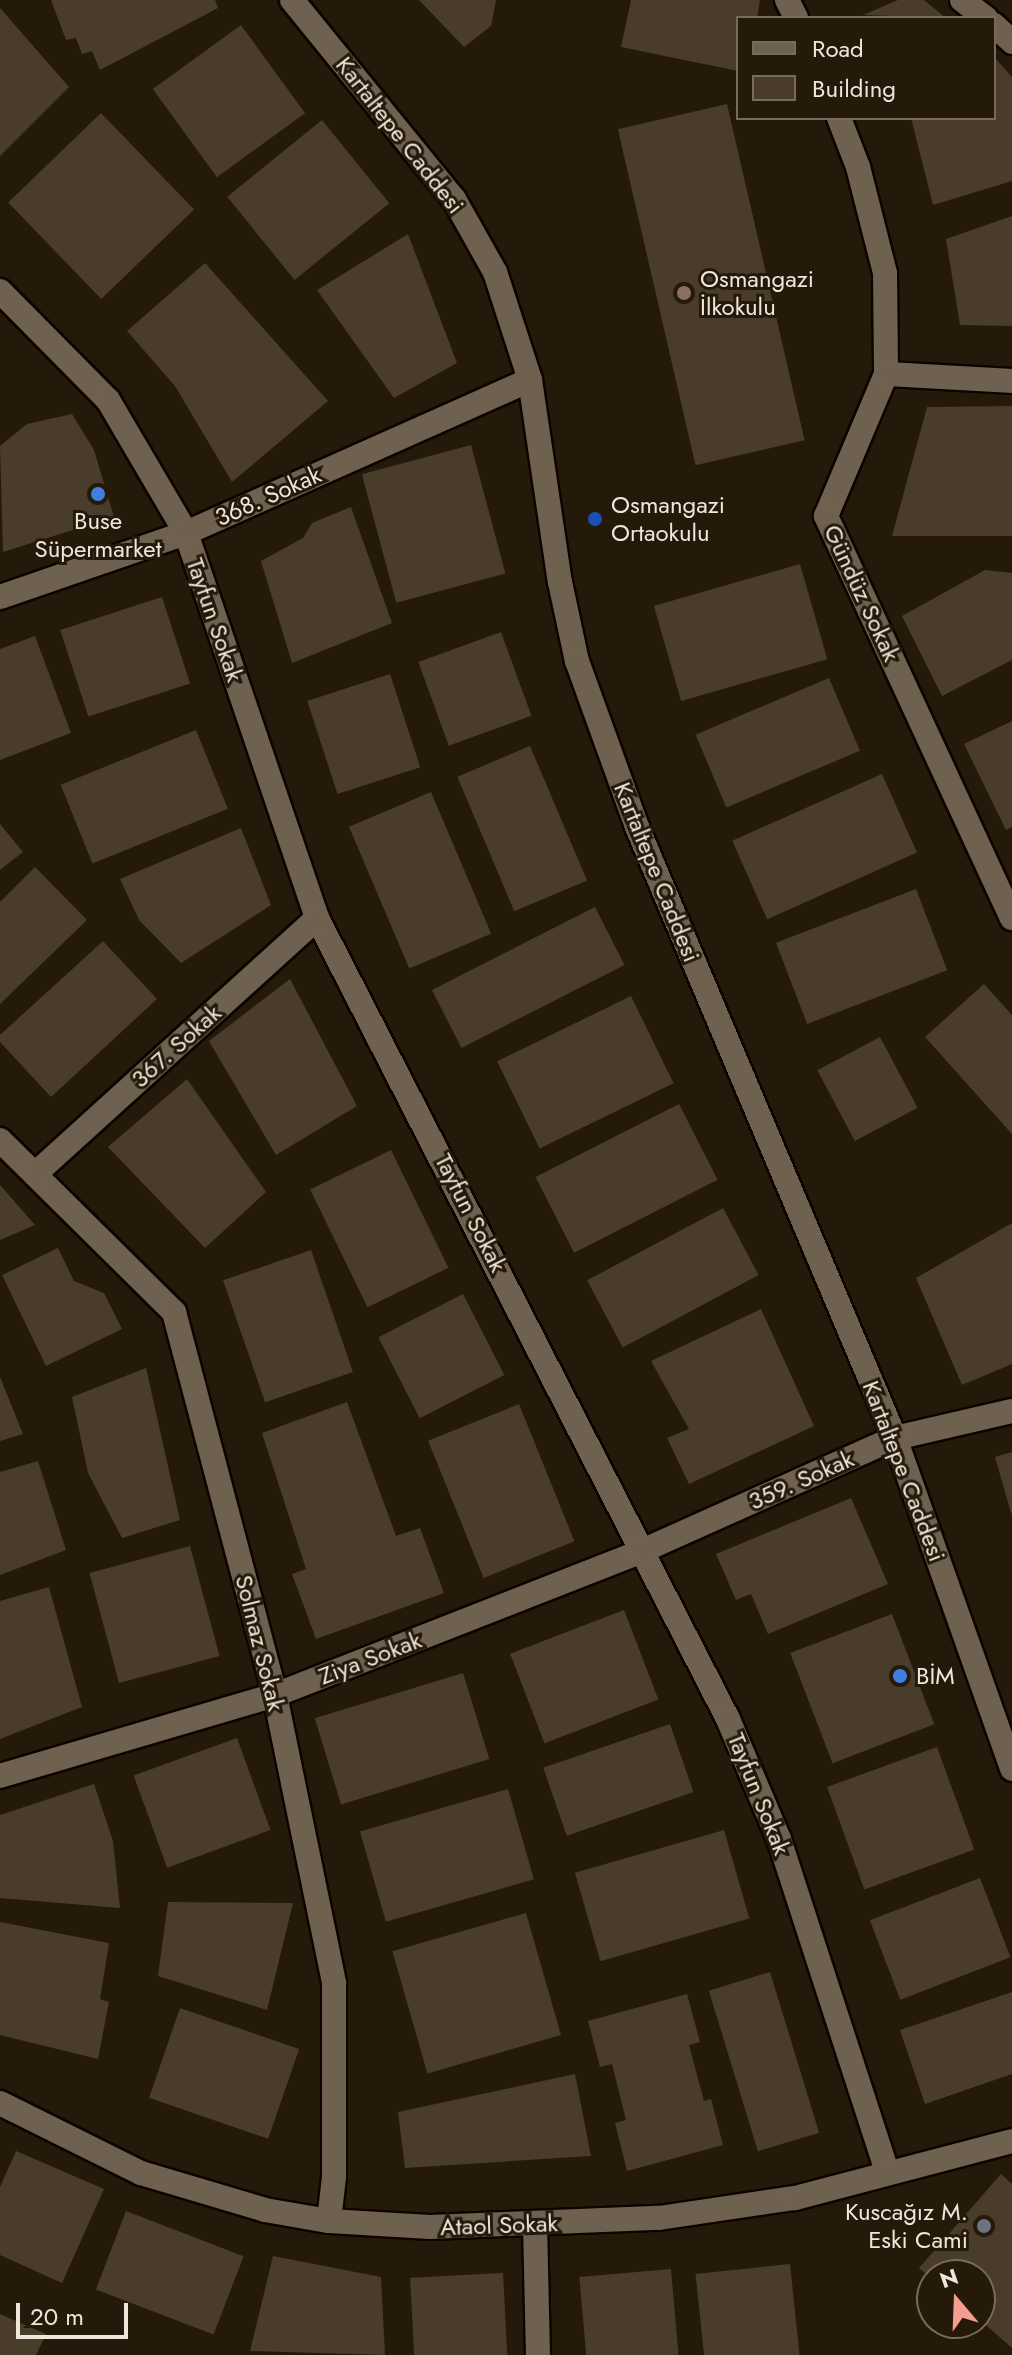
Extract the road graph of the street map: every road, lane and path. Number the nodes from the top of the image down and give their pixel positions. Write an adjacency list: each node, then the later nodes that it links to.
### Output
1 (292, 0): 9 (street, Kartaltepe Caddesi)
2 (962, 0): 3 (street)
3 (983, 16)
4 (996, 27): 5 (street)
5 (1012, 42)
6 (840, 120): 8 (street, Gündüz Sokak)
7 (0, 291): 11 (street, Tayfun Sokak)
8 (886, 374): 10 (street); 14 (street, Gündüz Sokak)
9 (530, 380): 11 (street, 368. Sokak); 18 (street, Kartaltepe Caddesi)
10 (1012, 381)
11 (186, 533): 12 (street, 368. Sokak); 13 (street, Tayfun Sokak)
12 (0, 597)
13 (317, 918): 16 (street, 367. Sokak); 19 (street, Tayfun Sokak)
14 (1012, 918)
15 (0, 1140): 16 (street, Solmaz Sokak)
16 (35, 1174): 20 (street, Solmaz Sokak)
17 (1012, 1411): 18 (street, 359. Sokak)
18 (895, 1438): 19 (street, 359. Sokak); 21 (street, Kartaltepe Caddesi)
19 (642, 1551): 20 (street, Ziya Sokak); 25 (street, Tayfun Sokak)
20 (275, 1695): 22 (street, Ziya Sokak); 26 (street, Solmaz Sokak)
21 (1012, 1769)
22 (0, 1776)
23 (0, 2103): 26 (street, Ataol Sokak)
24 (1012, 2141): 25 (street, Ataol Sokak)
25 (887, 2172): 27 (street, Ataol Sokak)
26 (329, 2221): 27 (street, Ataol Sokak)
27 (535, 2224): 28 (street)
28 (538, 2355)

